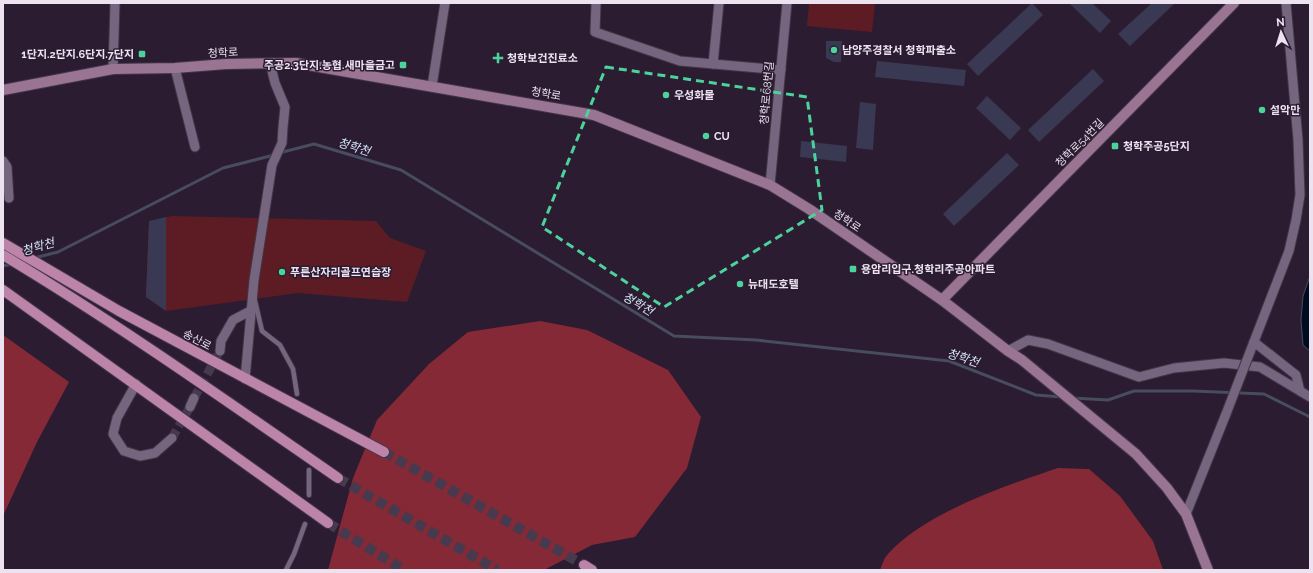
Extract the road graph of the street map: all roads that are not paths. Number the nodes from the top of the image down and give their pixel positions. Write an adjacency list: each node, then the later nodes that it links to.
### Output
1 (445, 3): 13 (street)
2 (596, 3): 9 (street)
3 (719, 3): 9 (street)
4 (787, 3): 12 (street, 청학로68번길)
5 (1234, 3): 23 (street, 청학로54번길)
6 (1286, 3): 25 (street)
7 (113, 6): 11 (street)
8 (270, 64): 10 (street, 청학로); 13 (street, 청학로); 22 (street)
9 (713, 64): 12 (street)
10 (175, 68): 11 (street, 청학로); 15 (street)
11 (114, 70): 14 (street, 청학로)
12 (781, 70): 17 (street, 청학로68번길)
13 (432, 86): 17 (street, 청학로)
14 (3, 90)
15 (195, 147)
16 (3, 161): 18 (street)
17 (770, 185): 23 (street, 청학로)
18 (9, 198)
19 (3, 243): 28 (main road, 송산로)
20 (3, 255): 38 (main road)
21 (3, 290): 29 (main road)
22 (253, 292): 24 (street); 31 (lane)
23 (942, 300): 27 (street, 청학로)
24 (252, 310): 26 (street); 28 (street)
25 (1254, 342): 30 (street); 40 (street, bridge)
26 (220, 351)
27 (1008, 351): 30 (street); 40 (street, 청학로)
28 (245, 379): 36 (main road, 송산로)
29 (136, 384): 35 (street); 41 (main road)
30 (1300, 391): 32 (street)
31 (297, 394)
32 (1310, 397)
33 (194, 398): 34 (street)
34 (190, 407)
35 (172, 438)
36 (384, 452)
37 (309, 470): 39 (lane)
38 (338, 478)
39 (309, 495)
40 (1186, 514): 44 (street, 청학로)
41 (328, 523)
42 (305, 524): 43 (lane)
43 (286, 570)
44 (1208, 570)

